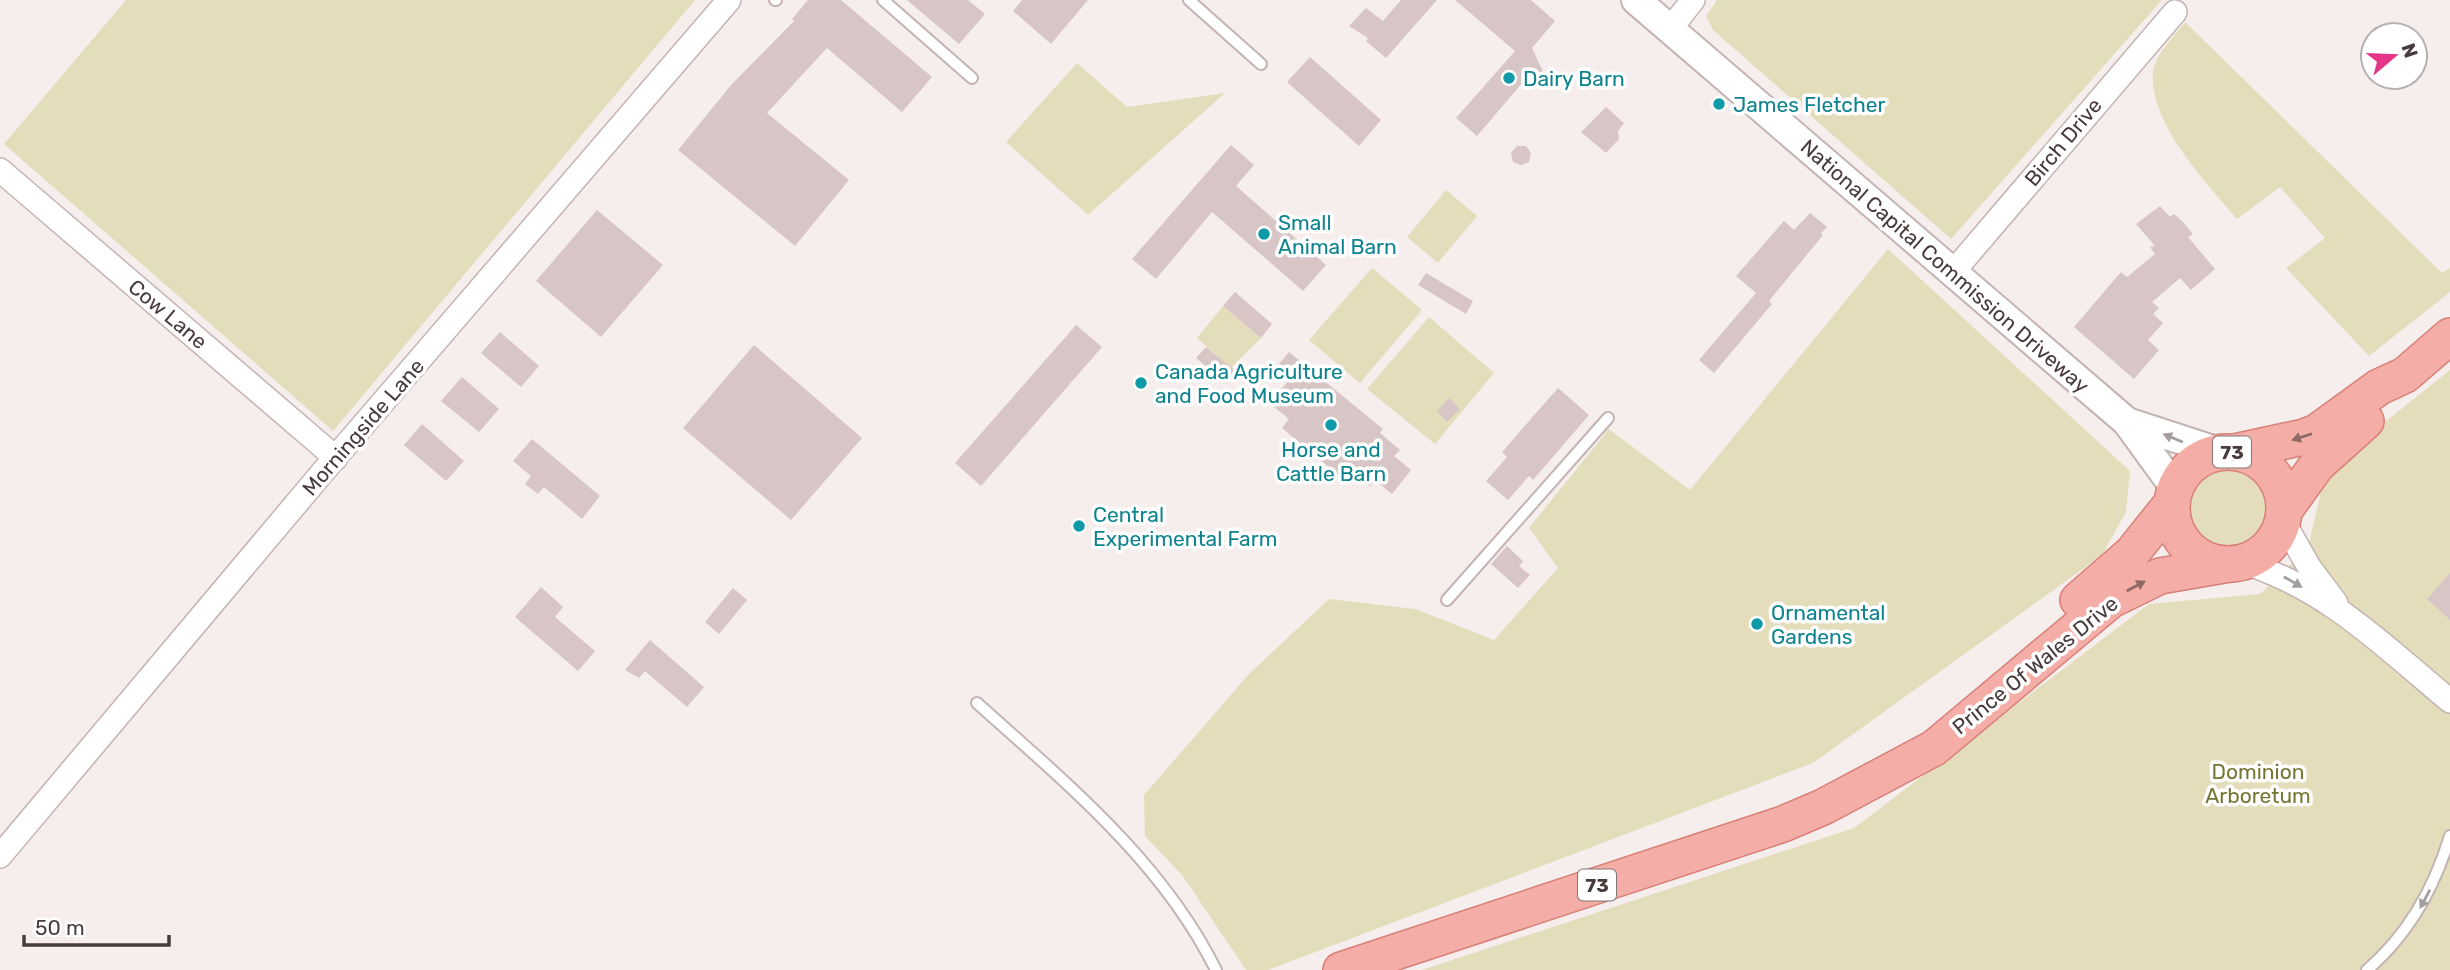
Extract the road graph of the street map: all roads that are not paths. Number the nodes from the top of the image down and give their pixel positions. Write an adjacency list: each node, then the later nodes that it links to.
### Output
1 (729, 0): 17 (street, Morningside Lane)
2 (883, 0): 9 (lane)
3 (1189, 0): 8 (lane)
4 (1636, 0): 7 (street, National Capital Commission Driveway)
5 (1693, 0): 7 (street)
6 (2175, 12): 11 (street, Birch Drive)
7 (1670, 29): 11 (street, National Capital Commission Driveway)
8 (1261, 64)
9 (972, 78)
10 (0, 170): 17 (street, Cow Lane)
11 (1953, 272): 15 (street, National Capital Commission Driveway)
12 (2450, 335): 13 (main road, 73)
13 (2405, 374): 16 (main road, 73, one-way to 16); 19 (main road, 73)
14 (1608, 418): 21 (lane)
15 (2127, 422): 16 (street, National Capital Commission Driveway, one-way to 15); 18 (street, National Capital Commission Driveway)
16 (2227, 452): 18 (main road, 73); 19 (main road, 73)
17 (336, 458): 27 (street, Morningside Lane)
18 (2174, 496): 20 (main road); 25 (main road, Prince Of Wales Drive / 73)
19 (2283, 516): 20 (main road, 73); 22 (street)
20 (2237, 563): 22 (street, one-way to 22); 25 (main road, Prince Of Wales Drive / 73, one-way to 20)
21 (1447, 600)
22 (2340, 608): 23 (street)
23 (2450, 701)
24 (977, 704): 28 (lane)
25 (1851, 792): 29 (main road, Prince Of Wales Drive / 73)
26 (2450, 836): 30 (lane, one-way to 30)
27 (0, 856)
28 (1216, 970)
29 (1340, 970)
30 (2367, 970)

